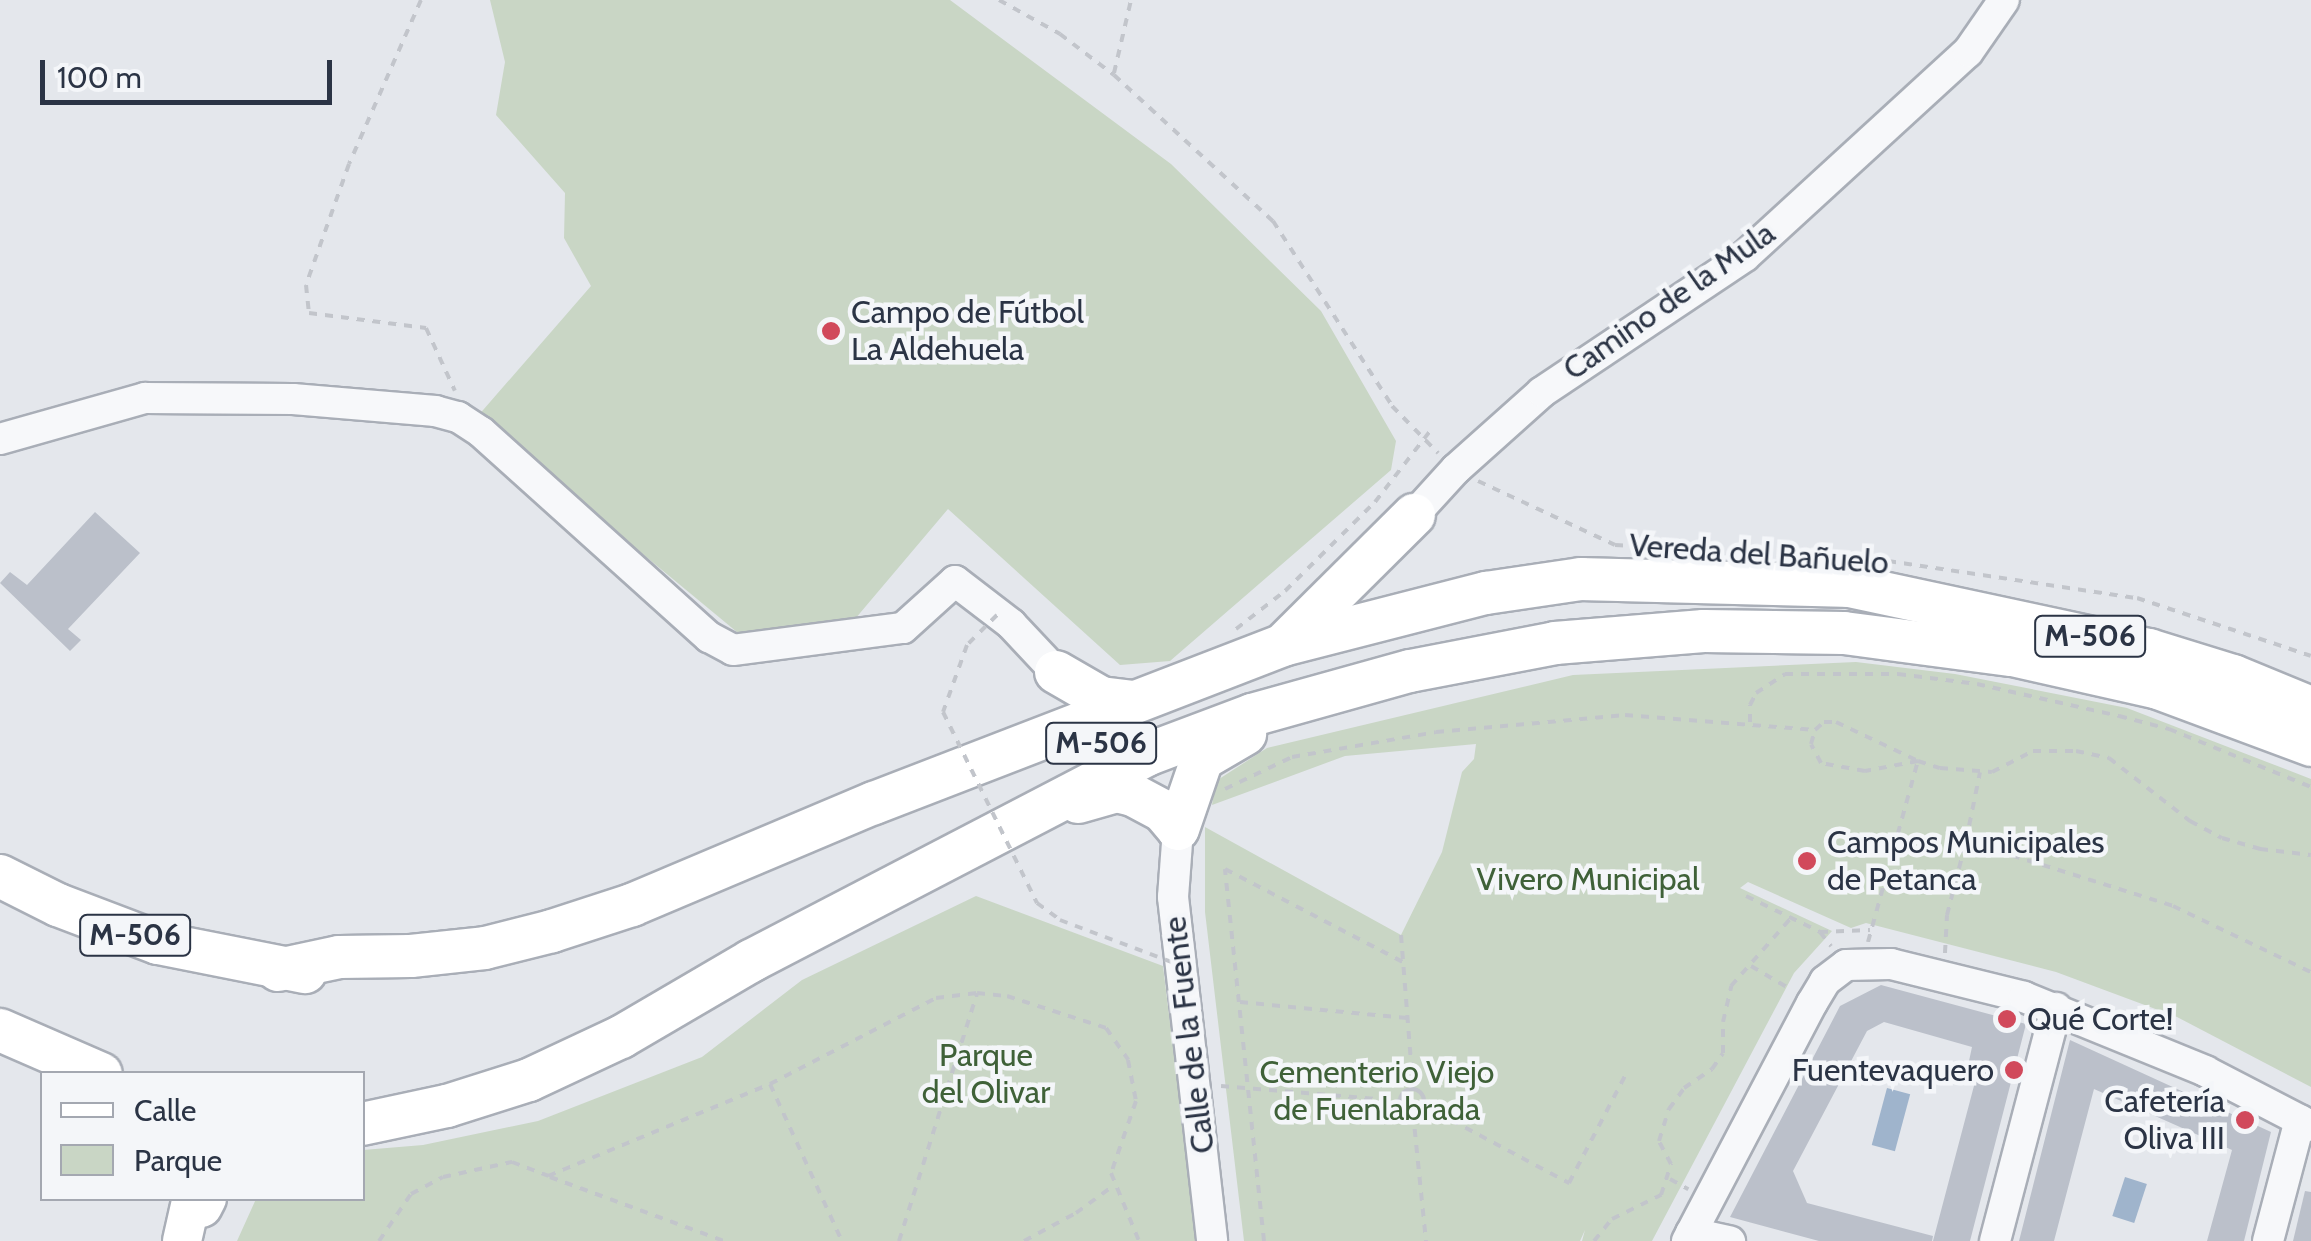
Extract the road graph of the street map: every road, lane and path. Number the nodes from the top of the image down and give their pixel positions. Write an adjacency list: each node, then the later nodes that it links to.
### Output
1 (422, 0): 6 (path)
2 (999, 0): 5 (path, Vereda del Bañuelo)
3 (1131, 0): 5 (path)
4 (2004, 0): 10 (street, Camino de la Mula)
5 (1114, 75): 8 (path, Vereda del Bañuelo)
6 (458, 418): 9 (street); 16 (street)
7 (1430, 430): 8 (path)
8 (1422, 438): 10 (path, Vereda del Bañuelo); 17 (path)
9 (0, 439)
10 (1456, 470): 11 (street, Camino de la Mula); 12 (path, Vereda del Bañuelo)
11 (1414, 514): 14 (highway); 18 (highway)
12 (1704, 550)
13 (1887, 561): 19 (path, Vereda del Bañuelo)
14 (1486, 593): 15 (highway); 18 (highway)
15 (1944, 607): 23 (highway, M-506); 46 (highway, M-506)
16 (1004, 613): 20 (street); 44 (path, bridge)
17 (1226, 637)
18 (1283, 645): 22 (highway)
19 (2311, 656)
20 (1056, 672): 22 (highway); 26 (highway)
21 (1338, 688): 27 (highway, M-506); 32 (highway, M-506); 33 (highway)
22 (1134, 702): 26 (highway)
23 (2311, 708)
24 (1750, 722): 25 (path); 30 (path); 31 (path)
25 (1815, 730): 28 (path); 28 (path)
26 (1043, 737): 46 (highway)
27 (2311, 744)
28 (1918, 761): 29 (path); 39 (path)
29 (1980, 771): 34 (path); 35 (path)
30 (2311, 788)
31 (1222, 790)
32 (1011, 824): 33 (highway); 64 (highway, M-506)
33 (1178, 829): 44 (street, Calle de la Fuente)
34 (1966, 841): 47 (path); 48 (path)
35 (2311, 856)
36 (0, 876): 46 (highway, M-506)
37 (1746, 896): 38 (path)
38 (1791, 918): 40 (path); 45 (path)
39 (1871, 930): 40 (path); 43 (path)
40 (1820, 932): 43 (path)
41 (1401, 935): 42 (path)
42 (1403, 962): 50 (path); 53 (path)
43 (1854, 963): 48 (street); 51 (street)
44 (1180, 965): 59 (street, Calle de la Fuente)
45 (1751, 966): 51 (path); 81 (path)
46 (278, 970)
47 (2311, 972)
48 (1943, 977): 52 (street)
49 (977, 993): 58 (path); 70 (path); 75 (path)
50 (1240, 1002): 53 (path); 60 (path)
51 (1812, 1003): 71 (street)
52 (2056, 1008): 68 (street); 83 (street)
53 (1407, 1018): 61 (path)
54 (0, 1032): 55 (highway); 56 (highway)
55 (53, 1071)
56 (94, 1071)
57 (1626, 1072): 63 (path)
58 (770, 1084): 69 (path); 74 (path)
59 (1196, 1086): 60 (path); 78 (street, Calle de la Fuente)
60 (1250, 1087): 62 (path); 79 (path)
61 (1413, 1089): 62 (path); 63 (path)
62 (1400, 1101): 66 (path)
63 (1424, 1104): 66 (path)
64 (447, 1106): 65 (highway, M-506); 67 (highway)
65 (365, 1110)
66 (1412, 1113): 80 (path)
67 (365, 1123)
68 (2306, 1123): 84 (street)
69 (548, 1176): 72 (path); 73 (path)
70 (1113, 1186): 76 (path); 77 (path)
71 (1689, 1237): 82 (street)
72 (379, 1241)
73 (724, 1241)
74 (842, 1241)
75 (899, 1241)
76 (1024, 1241)
77 (1139, 1241)
78 (1212, 1241)
79 (1264, 1241)
80 (1426, 1241)
81 (1594, 1241)
82 (1730, 1241)
83 (1995, 1241)
84 (2268, 1241)

